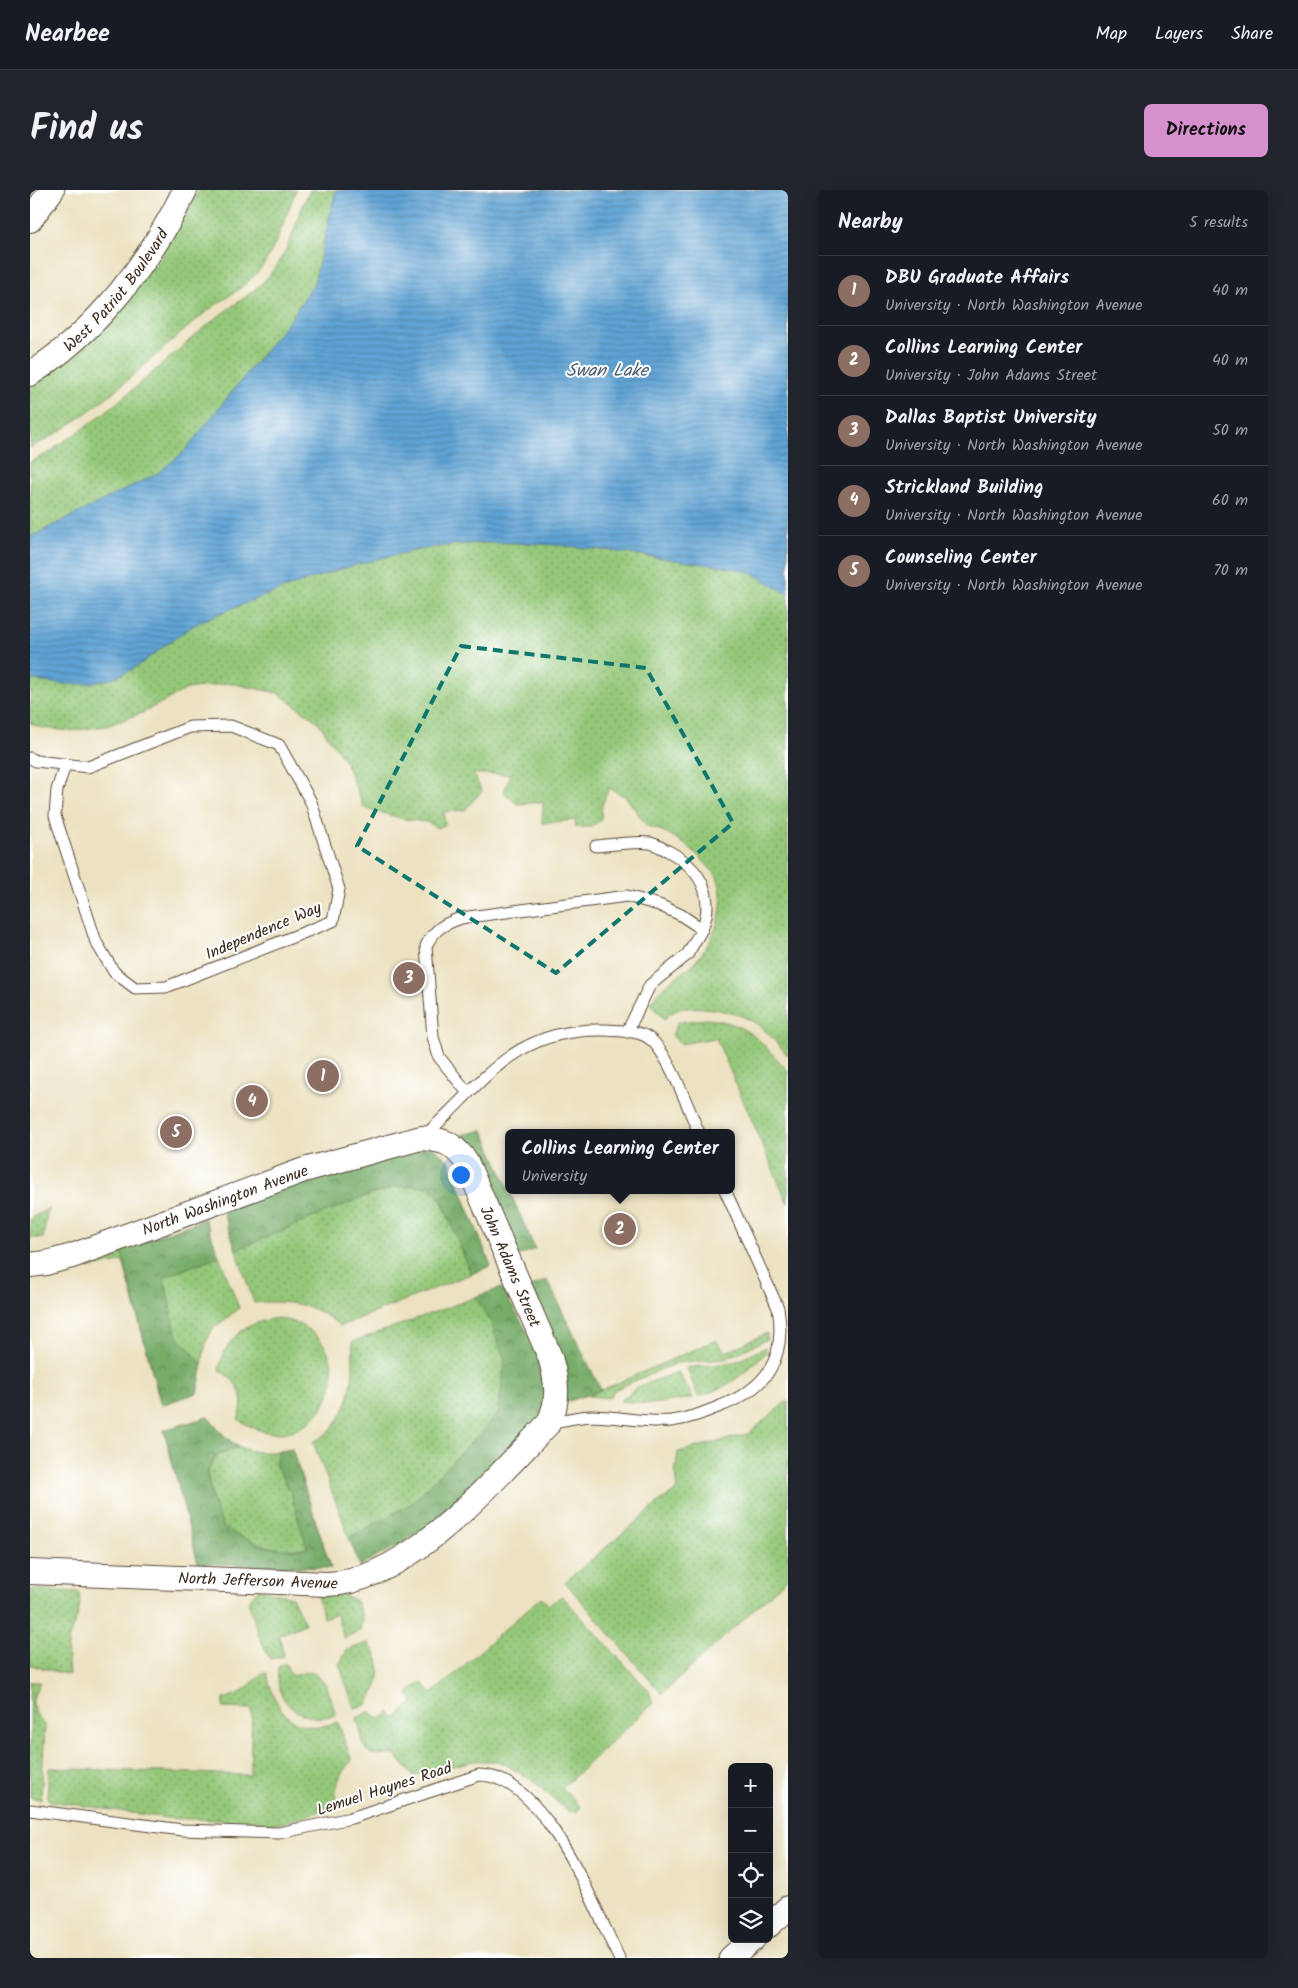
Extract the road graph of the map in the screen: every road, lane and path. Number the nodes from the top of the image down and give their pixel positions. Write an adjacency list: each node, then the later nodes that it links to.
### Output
1 (52, 190): 3 (street)
2 (185, 190): 4 (street, West Patriot Boulevard)
3 (30, 220)
4 (30, 374)
5 (30, 758): 6 (lane, Independence Way)
6 (65, 764): 6 (lane, Independence Way)
7 (596, 846): 8 (lane)
8 (702, 930): 9 (lane); 10 (lane)
9 (628, 1032): 10 (lane); 11 (lane)
10 (468, 1093): 12 (lane)
11 (697, 1129)
12 (421, 1138): 14 (street, North Washington Avenue); 15 (street, John Adams Street)
13 (727, 1194): 15 (lane)
14 (30, 1265)
15 (548, 1424): 16 (street, North Jefferson Avenue)
16 (30, 1572)
17 (30, 1810): 21 (lane, Lemuel Haynes Road)
18 (788, 1908): 19 (street)
19 (773, 1921)
20 (749, 1943): 22 (street)
21 (619, 1958)
22 (732, 1958)

